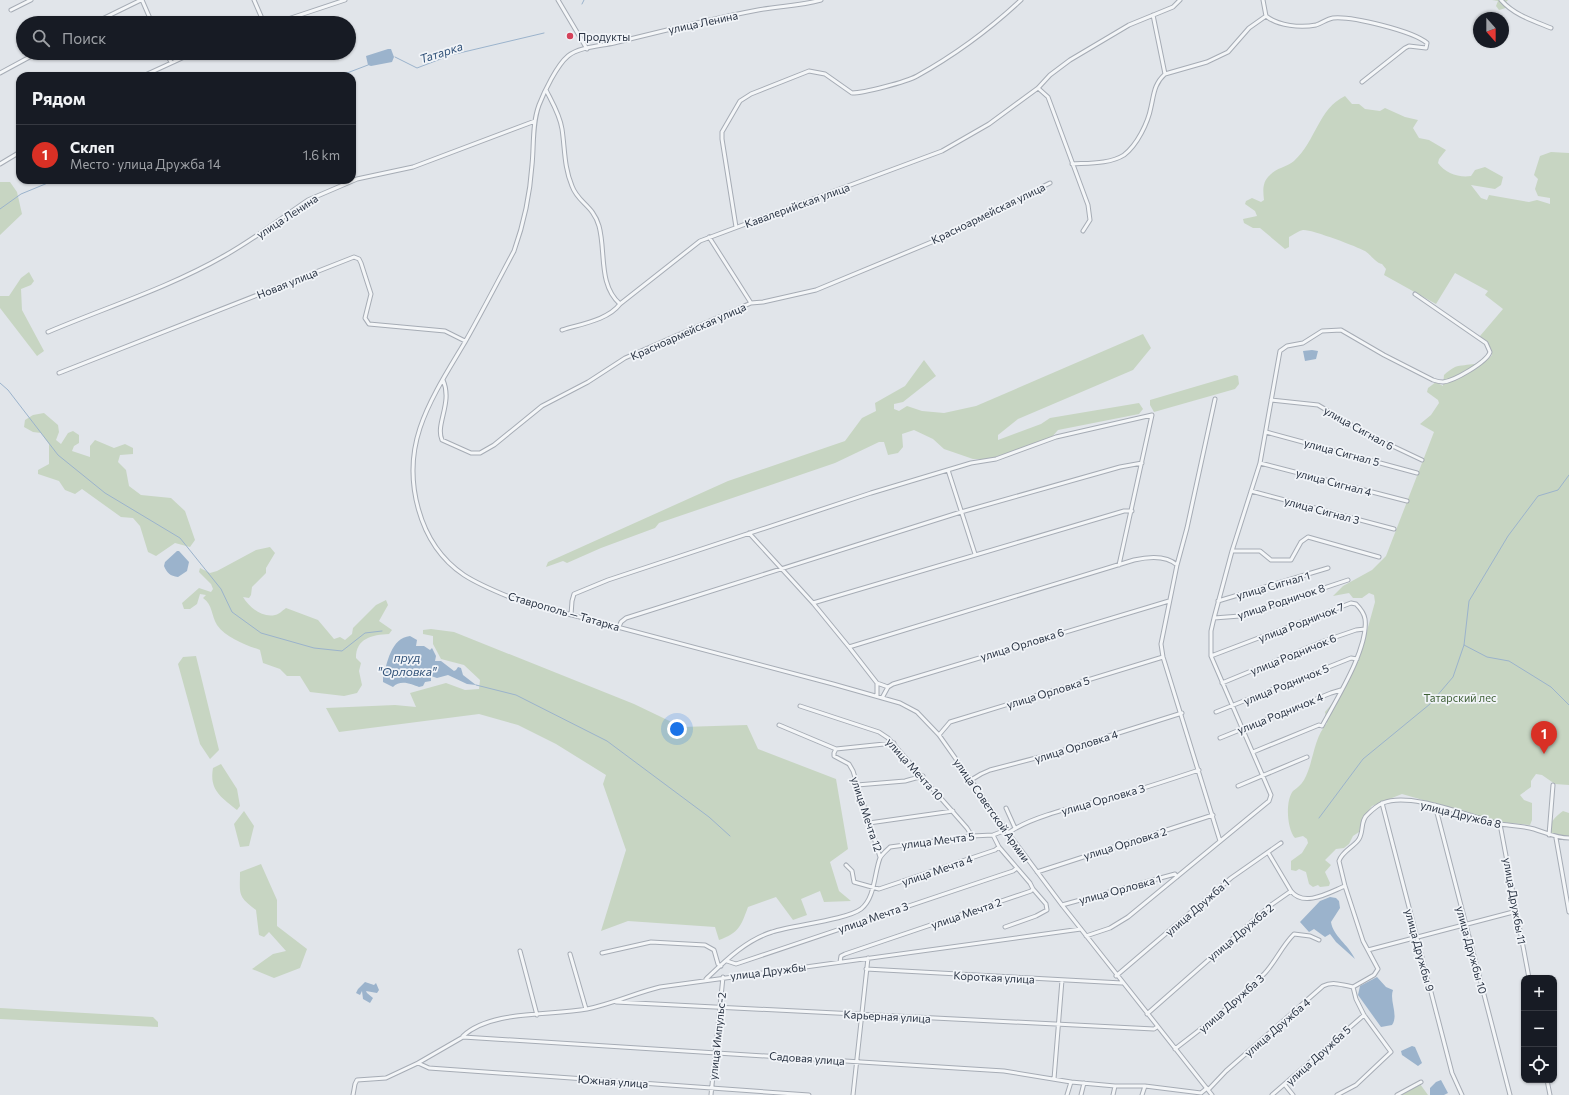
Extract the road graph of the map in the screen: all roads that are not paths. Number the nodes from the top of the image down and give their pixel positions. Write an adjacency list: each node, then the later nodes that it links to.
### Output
1 (31, 0): 11 (street)
2 (141, 0): 13 (street); 14 (street)
3 (254, 0): 15 (street)
4 (345, 0): 16 (street)
5 (558, 0): 19 (street)
6 (821, 0): 19 (street, улица Ленина)
7 (1021, 0): 36 (street)
8 (1180, 0): 12 (street, Кавалерийская улица)
9 (1263, 0): 17 (street)
10 (1501, 0): 18 (street)
11 (11, 10)
12 (1153, 15): 25 (street); 27 (street, Кавалерийская улица)
13 (108, 16)
14 (149, 16)
15 (261, 16)
16 (297, 16)
17 (1266, 16): 25 (street); 26 (street)
18 (1551, 28)
19 (587, 48): 28 (street, улица Ленина)
20 (24, 60): 24 (street)
21 (176, 60): 22 (street)
22 (171, 62): 23 (street)
23 (151, 72)
24 (0, 73)
25 (1165, 74): 32 (street)
26 (1362, 82)
27 (1038, 88): 32 (street); 36 (street, Кавалерийская улица)
28 (546, 90): 29 (street, улица Ленина); 41 (street)
29 (535, 121): 33 (street, улица Ленина); 44 (street, улица Ленина)
30 (16, 154): 31 (street)
31 (0, 164)
32 (1072, 164): 37 (street)
33 (356, 178)
34 (1050, 183): 40 (street, Красноармейская улица)
35 (343, 184): 43 (street, улица Ленина)
36 (736, 227): 38 (street, Кавалерийская улица)
37 (1083, 231)
38 (709, 237): 40 (street); 41 (street, Кавалерийская улица)
39 (1415, 294): 48 (street)
40 (751, 303): 46 (street, Красноармейская улица)
41 (620, 304): 42 (street, Кавалерийская улица)
42 (562, 330)
43 (48, 332)
44 (465, 341): 45 (street, Новая улица); 46 (street, Ставрополь — Татарка)
45 (59, 373)
46 (443, 380): 72 (street, Ставрополь — Татарка)
47 (1215, 399): 65 (street)
48 (1271, 400): 49 (street); 50 (street, улица Сигнал 6)
49 (1266, 432): 52 (street); 54 (street, улица Сигнал 5)
50 (1422, 460)
51 (1142, 463): 53 (street); 57 (street); 58 (street)
52 (1260, 463): 55 (street); 56 (street, улица Сигнал 4)
53 (948, 470): 58 (street); 60 (street)
54 (1417, 473)
55 (1251, 492): 59 (street, улица Сигнал 3); 61 (street)
56 (1407, 501)
57 (1132, 511): 62 (street); 64 (street)
58 (961, 512): 62 (street); 67 (street)
59 (1394, 529)
60 (749, 533): 67 (street); 72 (street)
61 (1232, 551): 63 (street); 70 (street)
62 (975, 554): 71 (street)
63 (1379, 556)
64 (1119, 565): 65 (street); 77 (street)
65 (1176, 565): 69 (street)
66 (1328, 568): 70 (street, улица Сигнал 1)
67 (783, 569): 71 (street); 74 (street)
68 (1348, 580): 73 (street, улица Родничок 8)
69 (1169, 601): 79 (street); 83 (street, улица Орловка 6)
70 (1218, 601): 73 (street)
71 (813, 603): 77 (street)
72 (571, 615): 74 (street, Ставрополь — Татарка)
73 (1214, 618): 78 (street)
74 (619, 627): 76 (street, Ставрополь — Татарка)
75 (1365, 629): 78 (street, улица Родничок 7); 80 (street, улица Родничок 7); 82 (street, улица Родничок 6)
76 (691, 646): 85 (street, улица Советской Армии)
77 (849, 647): 81 (street)
78 (1211, 656): 82 (street)
79 (1163, 657): 90 (street); 93 (street, улица Орловка 5)
80 (1356, 659): 84 (street, улица Родничок 7); 88 (street, улица Родничок 5)
81 (877, 683): 83 (street); 85 (street)
82 (1222, 683): 88 (street)
83 (888, 687): 86 (street)
84 (1341, 690): 92 (street, улица Родничок 4); 97 (street, улица Родничок 7)
85 (876, 696): 86 (street, улица Советской Армии)
86 (882, 698): 93 (street, улица Советской Армии)
87 (800, 706): 95 (street, улица Мечта 10)
88 (1233, 706): 89 (street, улица Родничок 5); 92 (street)
89 (1216, 712)
90 (1182, 713): 99 (street); 102 (street, улица Орловка 4)
91 (779, 725): 96 (street)
92 (1243, 729): 94 (street, улица Родничок 4); 97 (street)
93 (939, 735): 102 (street, улица Советской Армии)
94 (1220, 738)
95 (894, 743): 96 (street); 100 (street, улица Мечта 10)
96 (836, 749): 103 (street, улица Мечта 12)
97 (1253, 752): 101 (street)
98 (1307, 757): 101 (street)
99 (1199, 770): 110 (street); 113 (street, улица Орловка 3)
100 (923, 776): 103 (street); 109 (street, улица Мечта 10)
101 (1263, 776): 105 (street); 120 (street)
102 (971, 780): 114 (street, улица Советской Армии)
103 (857, 785): 111 (street, улица Мечта 12)
104 (1553, 785): 116 (street)
105 (1238, 786)
106 (1382, 803): 107 (street, улица Дружба 8); 130 (street); 140 (street, улица Дружбы 9)
107 (1435, 805): 112 (street, улица Дружба 8); 136 (street, улица Дружбы 10)
108 (1006, 808): 113 (street)
109 (953, 811): 111 (street); 117 (street, улица Мечта 10)
110 (1213, 816): 120 (street); 127 (street, улица Орловка 2)
111 (868, 824): 124 (street, улица Мечта 12)
112 (1500, 824): 116 (street, улица Дружба 8); 134 (street, улица Дружбы 11)
113 (1015, 828): 114 (street, улица Орловка 3)
114 (1007, 832): 115 (street, улица Мечта 5); 127 (street, улица Советской Армии)
115 (993, 835): 117 (street, улица Мечта 5); 122 (street)
116 (1549, 835): 118 (street, улица Дружба 8)
117 (972, 836): 124 (street, улица Мечта 5)
118 (1556, 838): 119 (street, улица Дружба 8); 135 (street)
119 (1569, 838)
120 (1220, 841): 128 (street)
121 (1281, 843): 123 (street, улица Дружба 1)
122 (999, 846): 126 (street); 129 (street, улица Мечта 4)
123 (1269, 854): 132 (street); 152 (street, улица Дружба 1)
124 (880, 857): 129 (street)
125 (846, 865): 129 (street, улица Мечта 4)
126 (1017, 868): 131 (street); 147 (street, улица Мечта 3)
127 (1037, 872): 133 (street, улица Советской Армии)
128 (1177, 877): 133 (street, улица Орловка 1); 139 (street)
129 (873, 886): 147 (street)
130 (1345, 886): 132 (street); 142 (street)
131 (1033, 889): 137 (street); 148 (street, улица Мечта 2)
132 (1291, 891): 162 (street, улица Дружба 2)
133 (1062, 905): 138 (street, улица Советской Армии)
134 (1517, 911): 136 (street); 151 (street, улица Дружбы 11)
135 (1569, 912)
136 (1465, 925): 140 (street); 199 (street, улица Дружбы 10)
137 (1005, 928)
138 (1081, 929): 139 (street, улица Советской Армии); 146 (street, улица Дружбы)
139 (1086, 936): 152 (street, улица Советской Армии)
140 (1417, 937): 142 (street); 198 (street, улица Дружбы 9)
141 (1318, 940): 168 (street, улица Дружба 3)
142 (1368, 950): 157 (street)
143 (520, 951): 163 (street)
144 (602, 953): 149 (street)
145 (570, 954): 160 (street)
146 (868, 958): 148 (street, улица Дружбы); 150 (street)
147 (727, 961): 149 (street)
148 (840, 962): 153 (street, улица Дружбы)
149 (721, 966): 154 (street)
150 (866, 970): 155 (street, Короткая улица); 161 (street)
151 (1528, 975)
152 (1116, 976): 156 (street, улица Советской Армии)
153 (723, 977): 154 (street, улица Дружбы); 159 (street, улица Импульс-2)
154 (706, 980): 158 (street, улица Дружбы)
155 (1062, 980): 156 (street, Короткая улица); 165 (street)
156 (1122, 983): 162 (street, улица Советской Армии)
157 (1353, 987): 164 (street); 181 (street, улица Дружба 4)
158 (615, 1002): 159 (street, Карьерная улица); 160 (street, улица Дружбы)
159 (721, 1008): 161 (street, Карьерная улица); 169 (street, улица Импульс-2)
160 (586, 1009): 163 (street, улица Дружбы)
161 (861, 1014): 165 (street, Карьерная улица); 170 (street)
162 (1147, 1014): 166 (street, улица Советской Армии)
163 (537, 1015): 167 (street, улица Дружбы)
164 (1364, 1015): 177 (street, улица Дружба 5); 196 (street)
165 (1058, 1024): 166 (street, Карьерная улица); 172 (street)
166 (1157, 1027): 168 (street, улица Советской Армии)
167 (463, 1037): 169 (street, Садовая улица); 171 (street)
168 (1175, 1049): 181 (street, улица Советской Армии)
169 (717, 1052): 170 (street, Садовая улица); 180 (street, улица Импульс-2)
170 (855, 1061): 172 (street, Садовая улица); 187 (street)
171 (418, 1063): 180 (street, Южная улица); 184 (street)
172 (1054, 1078): 173 (street, Садовая улица)
173 (1071, 1082): 175 (street, Садовая улица); 188 (street)
174 (1421, 1082): 197 (street)
175 (1084, 1083): 178 (street, Садовая улица); 189 (street)
176 (1548, 1083): 200 (street)
177 (1285, 1085): 194 (street, улица Дружба 5); 195 (street)
178 (1115, 1086): 179 (street, Садовая улица); 190 (street)
179 (1145, 1086): 182 (street, Садовая улица); 191 (street)
180 (712, 1088): 185 (street, улица Импульс-2); 186 (street, Южная улица)
181 (1208, 1089): 183 (street, Садовая улица); 193 (street, улица Советской Армии)
182 (1179, 1090): 183 (street, Садовая улица); 192 (street)
183 (1200, 1094)
184 (353, 1095)
185 (712, 1095)
186 (809, 1095)
187 (853, 1095)
188 (1066, 1095)
189 (1080, 1095)
190 (1114, 1095)
191 (1142, 1095)
192 (1177, 1095)
193 (1212, 1095)
194 (1272, 1095)
195 (1293, 1095)
196 (1338, 1095)
197 (1397, 1095)
198 (1462, 1095)
199 (1510, 1095)
200 (1550, 1095)

